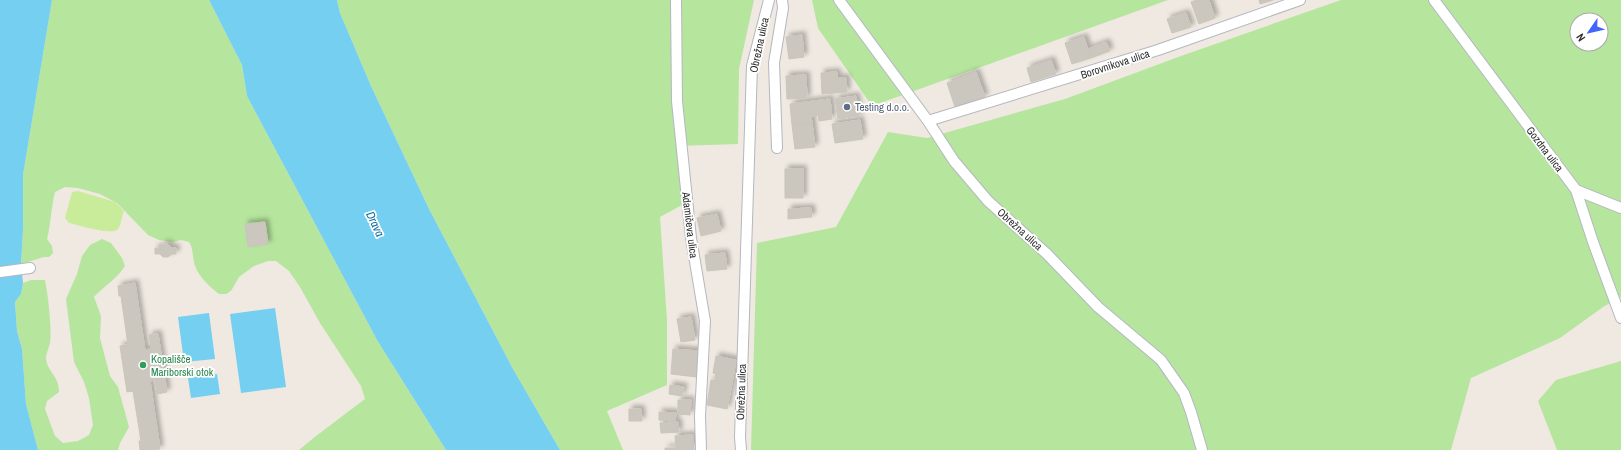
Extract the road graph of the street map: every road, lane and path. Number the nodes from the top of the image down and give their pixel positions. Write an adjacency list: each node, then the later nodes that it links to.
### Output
1 (676, 0): 14 (street, Adamičeva ulica)
2 (769, 0): 15 (street, Obrežna ulica)
3 (782, 0): 8 (street, Obrežna ulica)
4 (839, 0): 7 (street, Obrežna ulica)
5 (1300, 0): 7 (street, Borovnikova ulica)
6 (1434, 0): 9 (street, Gozdna ulica)
7 (928, 121): 16 (street, Obrežna ulica)
8 (777, 148)
9 (1576, 190): 10 (street); 13 (street, Gozdna ulica)
10 (1621, 208)
11 (30, 268): 12 (street)
12 (0, 272)
13 (1621, 318)
14 (700, 450)
15 (741, 450)
16 (1202, 450)

